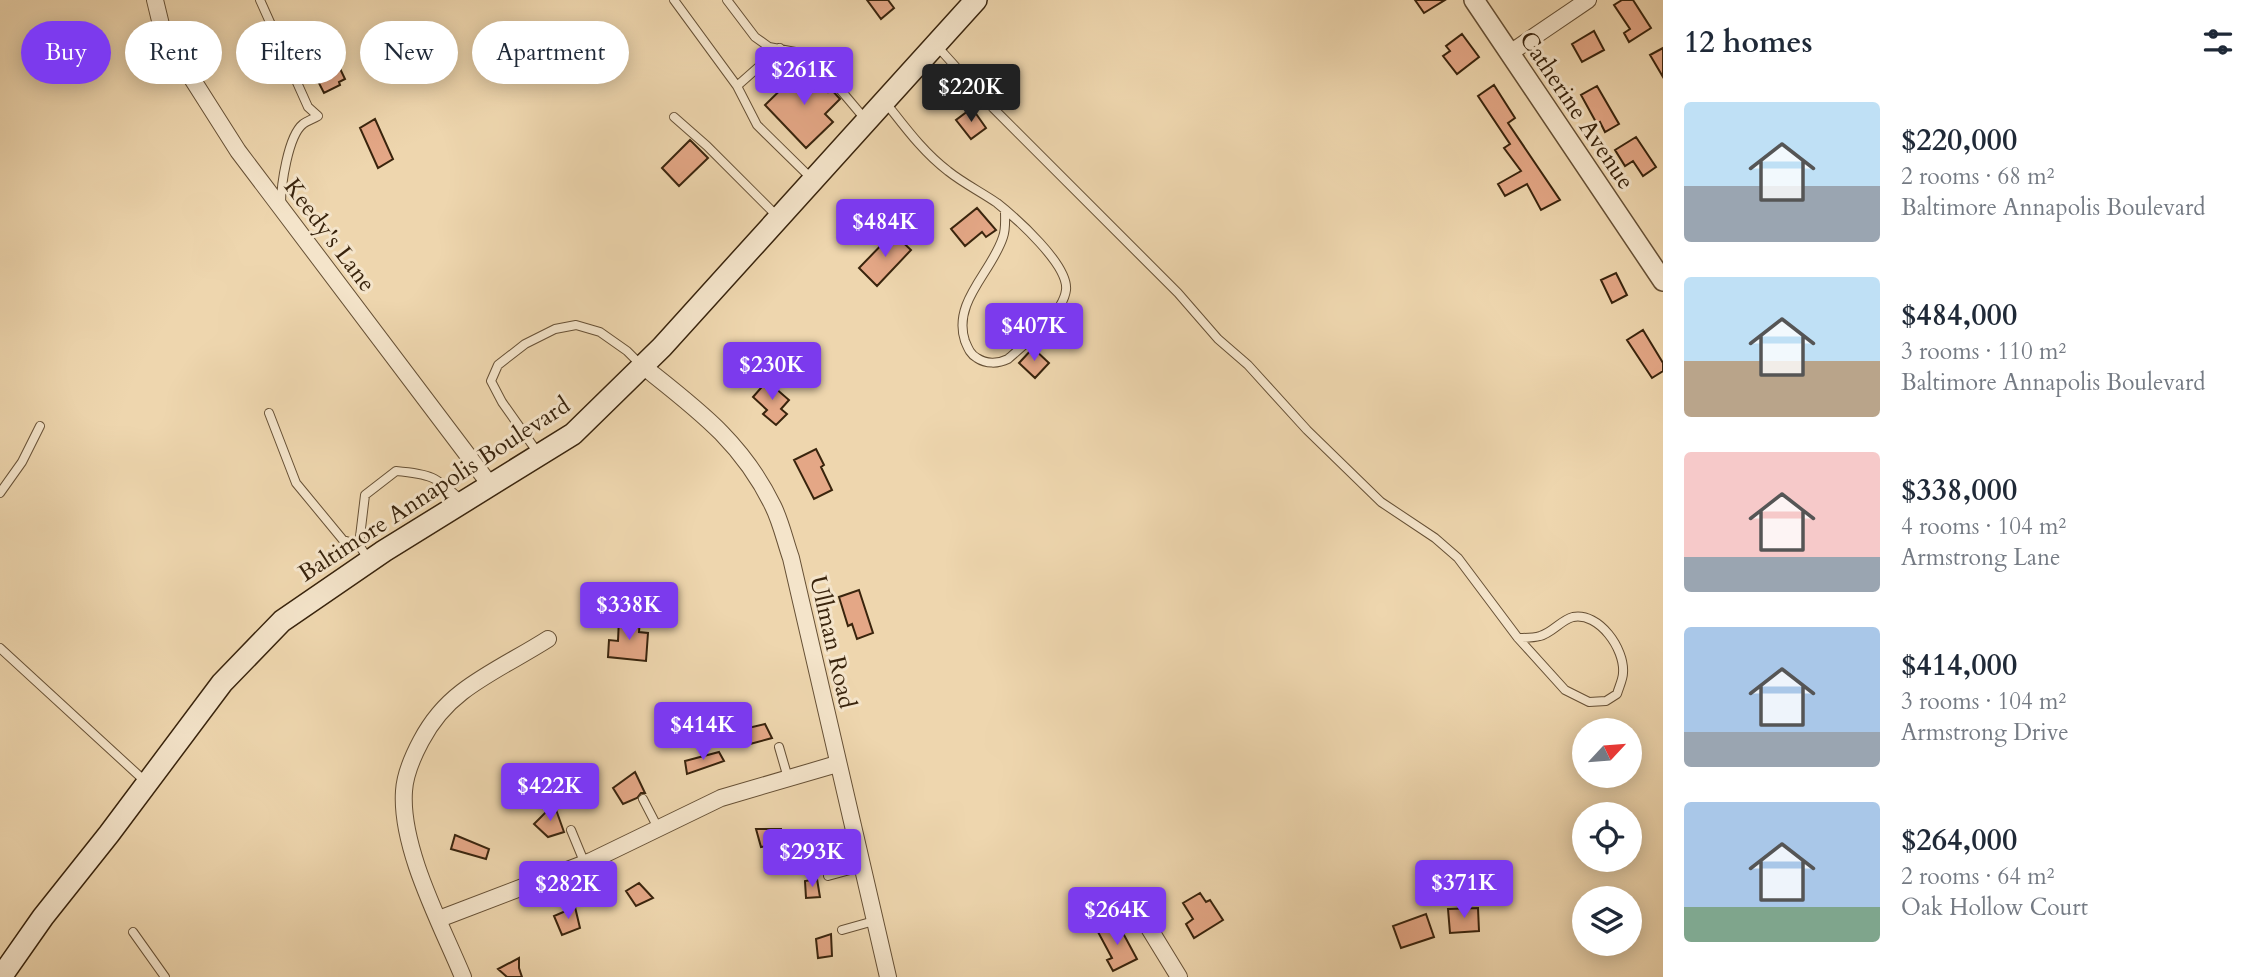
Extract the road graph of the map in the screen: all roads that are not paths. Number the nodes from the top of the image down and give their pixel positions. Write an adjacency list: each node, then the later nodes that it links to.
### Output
1 (155, 0): 16 (street, Keedy's Lane)
2 (260, 0): 16 (lane)
3 (674, 0): 11 (lane)
4 (727, 0): 9 (lane)
5 (976, 0): 8 (main road, Baltimore Annapolis Boulevard)
6 (1474, 0): 10 (street, Catherine Avenue)
7 (1588, 0): 10 (street)
8 (936, 46): 12 (main road, Baltimore Annapolis Boulevard); 28 (lane)
9 (780, 48): 11 (lane); 14 (lane)
10 (1510, 53): 19 (street, Catherine Avenue)
11 (737, 86): 15 (lane)
12 (884, 101): 14 (main road, Baltimore Annapolis Boulevard); 17 (lane)
13 (674, 117): 18 (lane)
14 (866, 121): 15 (main road, Baltimore Annapolis Boulevard)
15 (813, 180): 18 (main road, Baltimore Annapolis Boulevard)
16 (281, 208): 24 (street, Keedy's Lane)
17 (1005, 211): 17 (lane)
18 (779, 218): 20 (main road, Baltimore Annapolis Boulevard)
19 (1663, 281)
20 (643, 367): 23 (main road, Baltimore Annapolis Boulevard); 23 (lane); 32 (street, Ullman Road)
21 (269, 413): 27 (lane)
22 (40, 426): 25 (lane)
23 (539, 455): 24 (main road, Baltimore Annapolis Boulevard)
24 (491, 486): 26 (main road, Baltimore Annapolis Boulevard)
25 (0, 492)
26 (464, 503): 27 (main road, Baltimore Annapolis Boulevard); 27 (lane)
27 (365, 553): 34 (main road, Baltimore Annapolis Boulevard)
28 (1518, 638): 28 (lane)
29 (548, 639): 42 (street)
30 (0, 648): 34 (lane)
31 (779, 747): 33 (lane)
32 (837, 764): 33 (street); 39 (street, Ullman Road)
33 (789, 778): 36 (street)
34 (147, 783): 46 (main road, Baltimore Annapolis Boulevard)
35 (643, 799): 36 (lane)
36 (658, 828): 38 (street)
37 (571, 830): 38 (lane)
38 (585, 864): 42 (street)
39 (861, 867): 40 (lane); 43 (street, Ullman Road)
40 (828, 876)
41 (1141, 915): 50 (street)
42 (439, 919): 48 (street)
43 (874, 921): 44 (lane); 49 (street, Ullman Road)
44 (842, 930)
45 (133, 932): 47 (lane)
46 (1, 977)
47 (165, 977)
48 (463, 977)
49 (888, 977)
50 (1179, 977)

